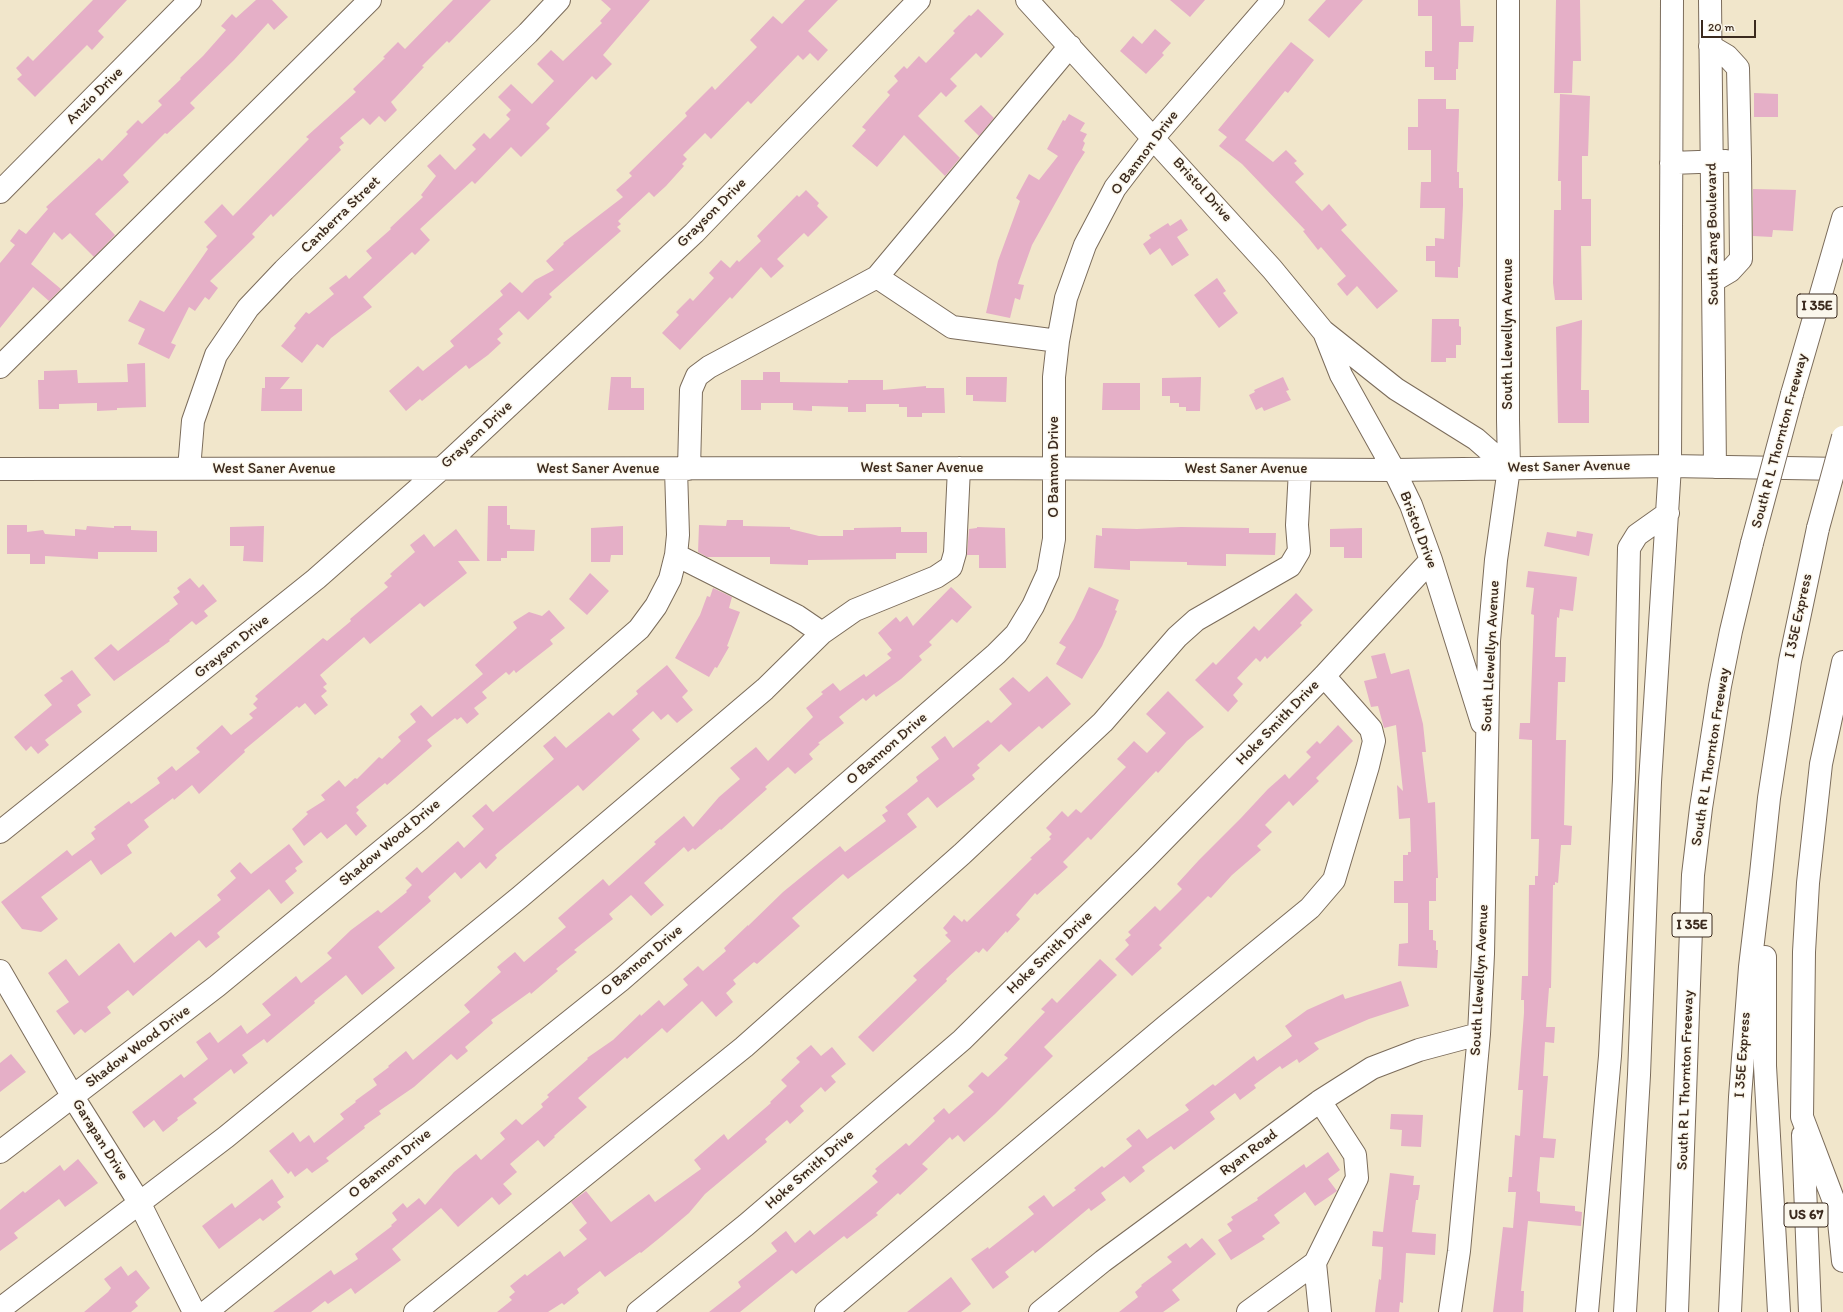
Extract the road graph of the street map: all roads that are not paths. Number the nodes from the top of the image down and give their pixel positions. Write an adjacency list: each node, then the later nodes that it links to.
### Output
1 (190, 0): 16 (main road, Anzio Drive)
2 (370, 0): 22 (main road)
3 (559, 0): 30 (main road, Canberra Street)
4 (919, 0): 31 (main road, Grayson Drive)
5 (1027, 0): 10 (main road, Bristol Drive)
6 (1273, 0): 12 (main road, O Bannon Drive)
7 (1508, 0): 28 (main road, South Llewellyn Avenue)
8 (1672, 0): 15 (main road)
9 (1710, 0): 11 (main road, South Zang Boulevard)
10 (1070, 46): 12 (main road, Bristol Drive); 18 (main road)
11 (1710, 46): 13 (main road); 14 (main road, South Zang Boulevard)
12 (1154, 137): 20 (main road, Bristol Drive); 21 (main road, O Bannon Drive)
13 (1740, 160): 14 (main road); 19 (main road)
14 (1712, 162): 15 (main road); 19 (main road, South Zang Boulevard)
15 (1672, 163): 24 (main road)
16 (0, 192)
17 (1843, 218): 66 (main road, South R L Thornton Freeway / I 35E, bridge)
18 (877, 277): 21 (main road); 32 (main road, Shadow Wood Drive)
19 (1713, 281): 25 (main road, South Zang Boulevard)
20 (1323, 331): 28 (main road, Bristol Drive); 35 (main road, Bristol Drive)
21 (1058, 341): 27 (main road, O Bannon Drive)
22 (0, 367)
23 (1843, 437): 43 (main road, I 35E Express, bridge)
24 (1670, 466): 25 (main road, West Saner Avenue); 28 (main road, West Saner Avenue); 36 (main road)
25 (1715, 467): 33 (main road, West Saner Avenue)
26 (958, 468): 27 (main road, West Saner Avenue); 32 (main road, West Saner Avenue); 39 (main road)
27 (1055, 468): 34 (main road, West Saner Avenue); 56 (main road, O Bannon Drive)
28 (1509, 468): 35 (main road, West Saner Avenue); 42 (main road, South Llewellyn Avenue)
29 (0, 469): 30 (main road, West Saner Avenue)
30 (189, 469): 31 (main road, West Saner Avenue)
31 (441, 469): 32 (main road, West Saner Avenue); 44 (main road, Grayson Drive)
32 (683, 469): 37 (main road, Shadow Wood Drive)
33 (1843, 469)
34 (1300, 470): 35 (main road, West Saner Avenue); 57 (main road)
35 (1394, 470): 38 (main road, Bristol Drive)
36 (1668, 513): 64 (main road); 65 (main road)
37 (676, 555): 39 (main road); 47 (main road, Shadow Wood Drive)
38 (1431, 560): 41 (main road, Hoke Smith Drive); 42 (main road, Bristol Drive)
39 (822, 633): 51 (main road)
40 (1843, 662): 49 (main road)
41 (1324, 676): 58 (main road, Hoke Smith Drive); 59 (main road)
42 (1487, 739): 46 (main road, South Llewellyn Avenue)
43 (1769, 798): 67 (main road, I 35E Express); 68 (main road, I 35E Express)
44 (0, 832)
45 (0, 971): 47 (main road, Garapan Drive)
46 (1479, 1034): 48 (main road, Ryan Road); 63 (main road, South Llewellyn Avenue)
47 (73, 1097): 50 (main road, Shadow Wood Drive); 51 (main road, Garapan Drive)
48 (1320, 1101): 53 (main road); 60 (main road, Ryan Road)
49 (1802, 1117): 52 (main road); 69 (main road, US 67)
50 (0, 1152)
51 (139, 1202): 54 (main road); 55 (main road, Garapan Drive)
52 (1843, 1260)
53 (1315, 1263): 61 (main road); 62 (main road)
54 (0, 1309)
55 (194, 1312)
56 (206, 1312)
57 (415, 1312)
58 (638, 1312)
59 (826, 1312)
60 (1040, 1312)
61 (1248, 1312)
62 (1320, 1312)
63 (1450, 1312)
64 (1587, 1312)
65 (1625, 1312)
66 (1677, 1312)
67 (1730, 1312)
68 (1780, 1312)
69 (1810, 1312)

